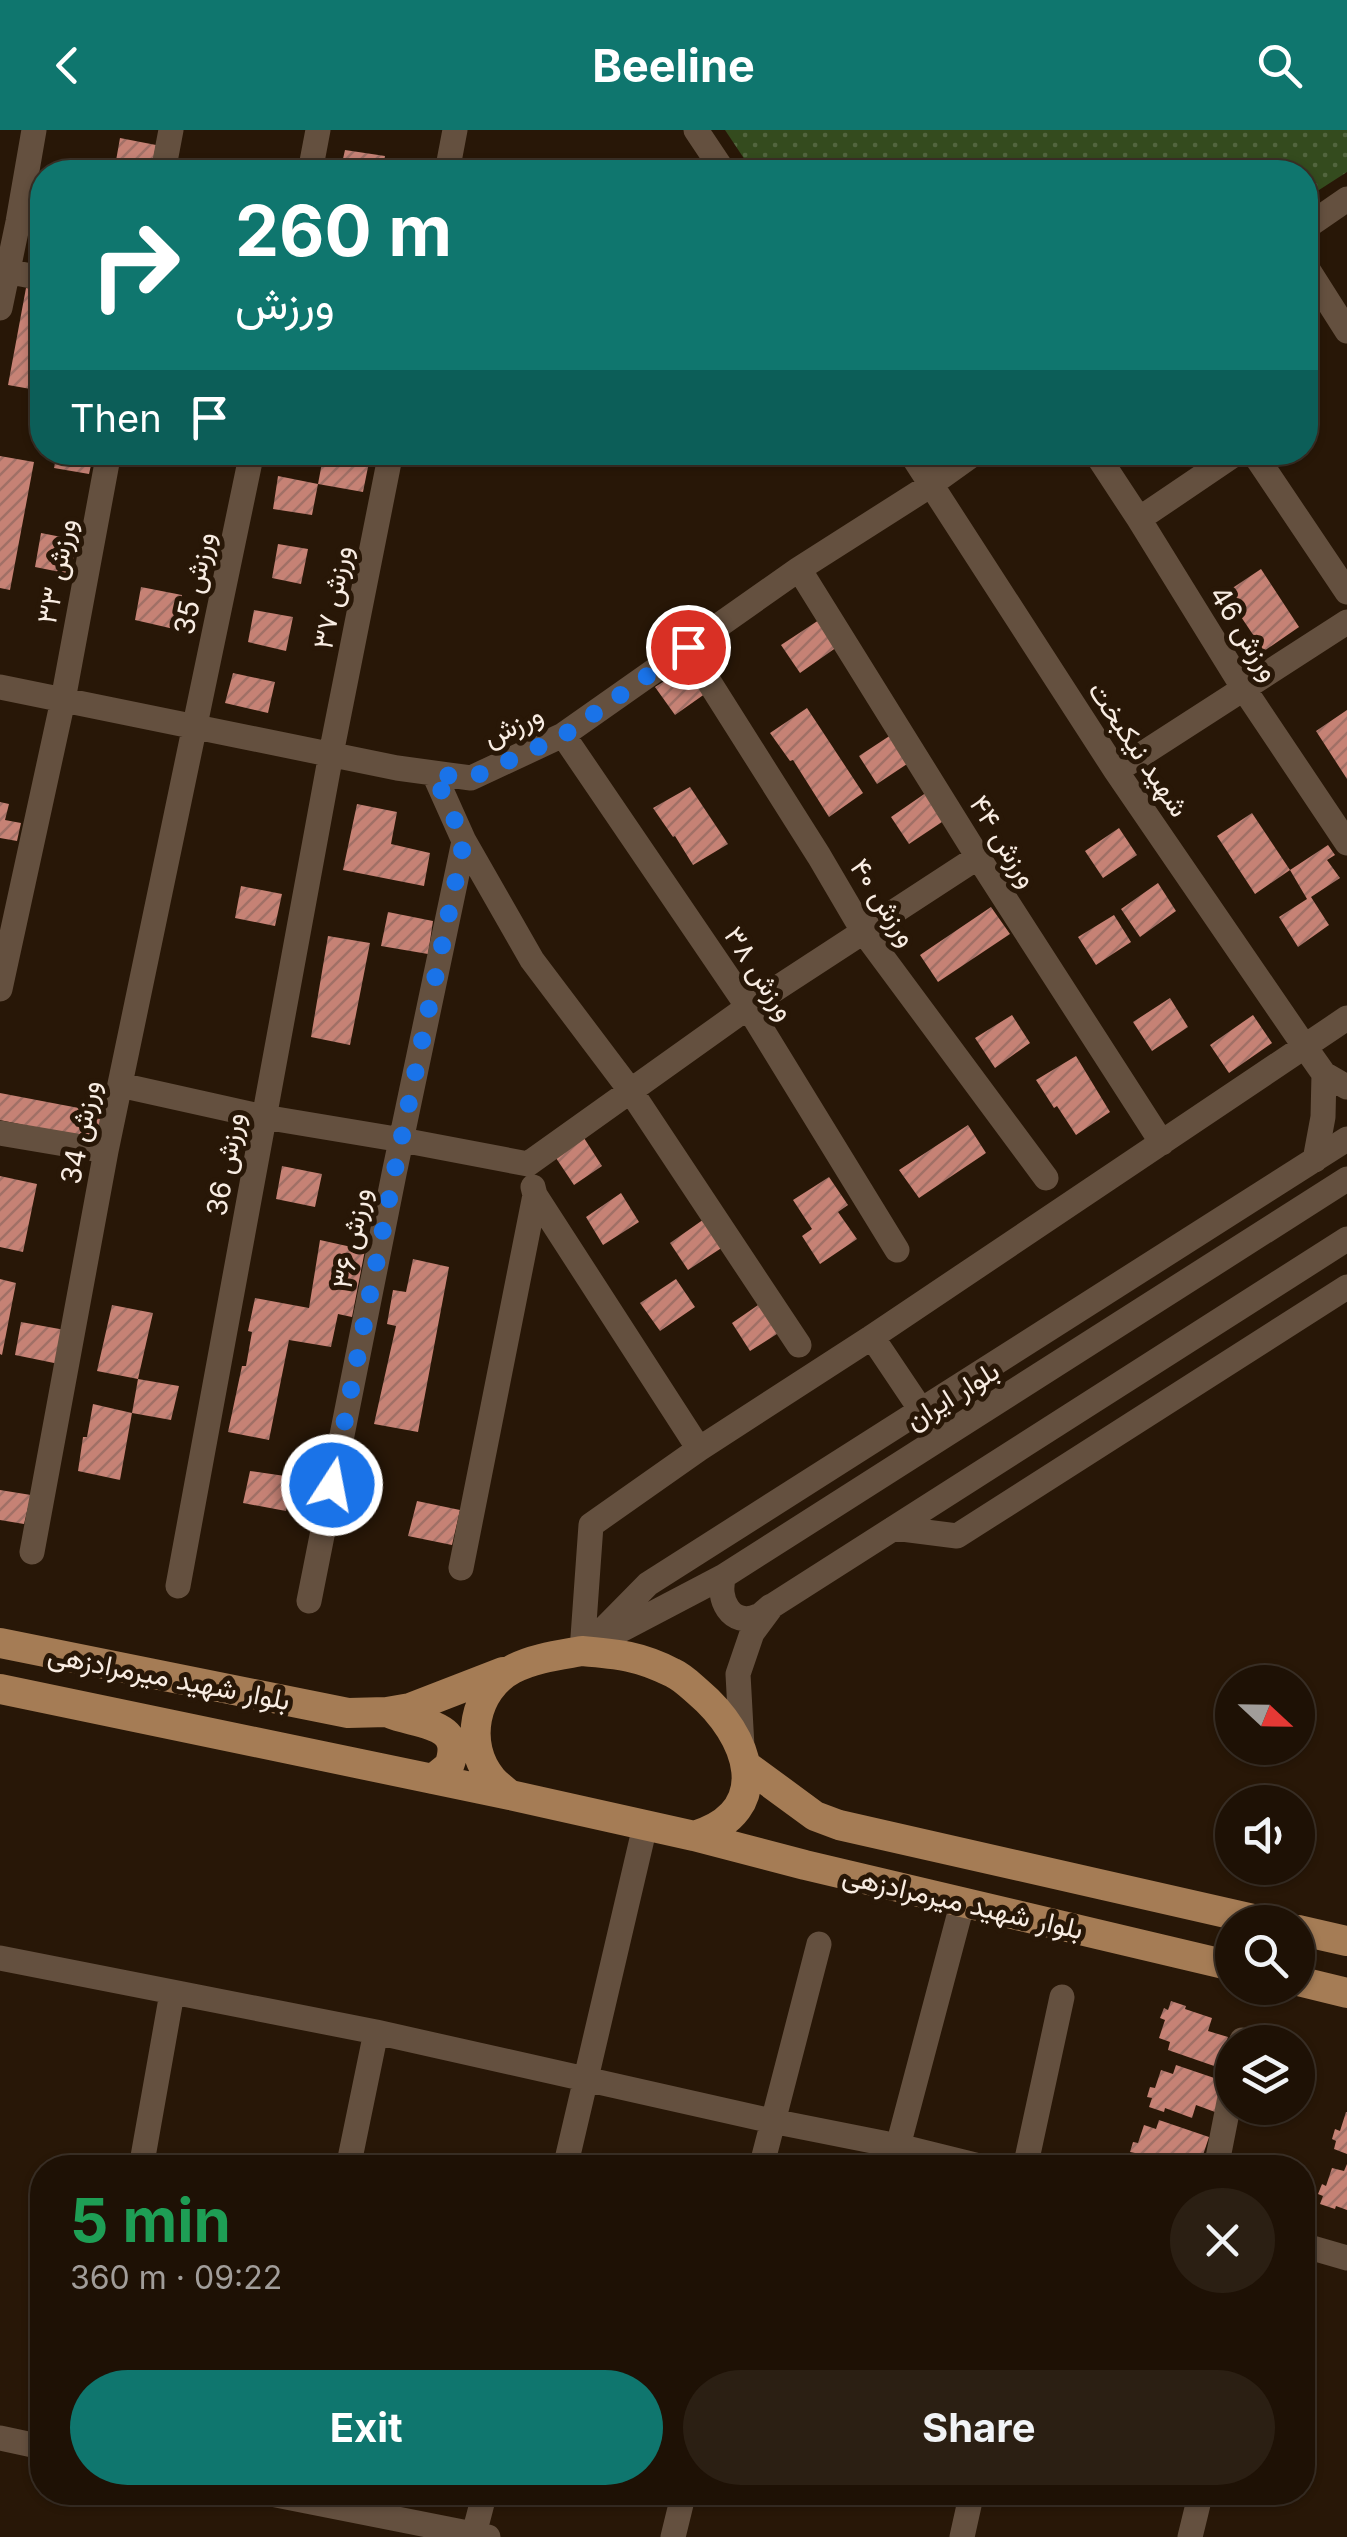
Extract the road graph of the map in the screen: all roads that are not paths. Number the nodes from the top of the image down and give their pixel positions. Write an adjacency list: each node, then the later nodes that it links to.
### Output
1 (34, 130): 12 (street)
2 (171, 130): 6 (street)
3 (318, 130): 7 (street)
4 (455, 130): 8 (street)
5 (696, 130): 9 (street)
6 (165, 160)
7 (312, 160)
8 (449, 160)
9 (716, 160)
10 (1347, 200): 11 (street)
11 (1318, 219)
12 (4, 270): 13 (street); 15 (street)
13 (30, 275)
14 (1318, 286): 16 (street)
15 (0, 308)
16 (1347, 332)
17 (107, 465): 33 (street, ورزش ۳۳)
18 (249, 465): 34 (street, ورزش 35)
19 (388, 465): 36 (street, ورزش ۳۷)
20 (919, 465): 25 (street, شهید نیکبخت)
21 (958, 465): 25 (street, ورزش)
22 (1104, 465): 26 (street, ورزش 46)
23 (1218, 465): 26 (street)
24 (1262, 465): 28 (street)
25 (931, 484): 27 (street, ورزش); 37 (street, شهید نیکبخت)
26 (1139, 518): 32 (street, ورزش 46)
27 (799, 569): 30 (street, ورزش); 41 (street, ورزش ۴۴)
28 (1347, 592)
29 (1347, 622): 32 (street)
30 (688, 647): 35 (street, ورزش); 42 (street, ورزش ۴۰)
31 (0, 688): 33 (street, ورزش)
32 (1244, 689): 37 (street); 40 (street, ورزش 46)
33 (62, 700): 34 (street, ورزش); 43 (street, ورزش ۳۳)
34 (194, 726): 36 (street, ورزش); 48 (street, ورزش 34)
35 (564, 735): 38 (street, ورزش); 44 (street, ورزش ۳۸)
36 (332, 754): 38 (street, ورزش); 50 (street, ورزش 36)
37 (1116, 771): 46 (street, شهید نیکبخت)
38 (434, 774): 39 (street)
39 (464, 841): 49 (street); 53 (street, ورزش ۳۶)
40 (1347, 843)
41 (978, 856): 42 (street); 54 (street, ورزش ۴۴)
42 (863, 931): 44 (street); 58 (street, ورزش ۴۰)
43 (0, 989)
44 (748, 1007): 49 (street); 62 (street, ورزش ۳۸)
45 (1347, 1018): 46 (street)
46 (1305, 1047): 47 (street, شهید نیکبخت); 54 (street)
47 (1336, 1080): 56 (street)
48 (120, 1085): 50 (street); 55 (street, ورزش 34)
49 (630, 1090): 57 (street); 65 (street)
50 (264, 1117): 53 (street); 72 (street, ورزش 36)
51 (0, 1132): 55 (street)
52 (1347, 1139): 56 (street)
53 (402, 1140): 57 (street); 73 (street, ورزش ۳۶)
54 (1162, 1142): 64 (street)
55 (106, 1151): 69 (street, ورزش 34)
56 (1315, 1160): 66 (street)
57 (528, 1164): 60 (street)
58 (1046, 1178)
59 (1347, 1179): 71 (street, بلوار ایران)
60 (535, 1195): 67 (street); 70 (street)
61 (1347, 1239): 68 (street)
62 (897, 1250)
63 (1347, 1287): 68 (street)
64 (872, 1337): 66 (street); 67 (street)
65 (799, 1345)
66 (921, 1410): 76 (street)
67 (699, 1448): 76 (street)
68 (894, 1528): 74 (street)
69 (32, 1552)
70 (462, 1568)
71 (724, 1576): 74 (street); 76 (street, بلوار ایران)
72 (178, 1586)
73 (309, 1601)
74 (772, 1606): 80 (street)
75 (0, 1644): 79 (main road, بلوار شهید میرمرادزهی)
76 (582, 1651): 77 (main road); 80 (main road)
77 (510, 1670): 79 (main road, بلوار شهید میرمرادزهی); 82 (main road)
78 (0, 1689): 81 (main road, بلوار شهید میرمرادزهی)
79 (386, 1712): 81 (main road)
80 (745, 1756): 84 (main road); 86 (main road, بلوار شهید میرمرادزهی)
81 (433, 1779): 82 (main road, بلوار شهید میرمرادزهی)
82 (510, 1795): 83 (main road)
83 (646, 1826): 84 (main road); 97 (street)
84 (694, 1836): 85 (main road, بلوار شهید میرمرادزهی)
85 (963, 1902): 91 (main road, بلوار شهید میرمرادزهی); 100 (street)
86 (1215, 1910)
87 (1315, 1934): 88 (main road)
88 (1347, 1941)
89 (819, 1944): 98 (street)
90 (0, 1958): 93 (street)
91 (1215, 1962)
92 (1315, 1985): 94 (main road)
93 (172, 1993): 96 (street); 101 (street)
94 (1347, 1993)
95 (1062, 1998): 106 (street)
96 (376, 2032): 97 (street); 102 (street)
97 (588, 2079): 98 (street); 103 (street)
98 (772, 2121): 100 (street); 104 (street)
99 (1224, 2125): 107 (street)
100 (898, 2146): 105 (street)
101 (143, 2155)
102 (351, 2155)
103 (568, 2155)
104 (764, 2155)
105 (934, 2155)
106 (1028, 2155)
107 (1219, 2155)
108 (1315, 2249): 109 (street)
109 (1347, 2258)
110 (0, 2438): 111 (street)
111 (30, 2444)
112 (330, 2505): 117 (street)
113 (483, 2505): 117 (street)
114 (681, 2505): 118 (street)
115 (969, 2505): 119 (street)
116 (1198, 2505): 120 (street)
117 (481, 2535)
118 (673, 2537)
119 (962, 2537)
120 (1190, 2537)

